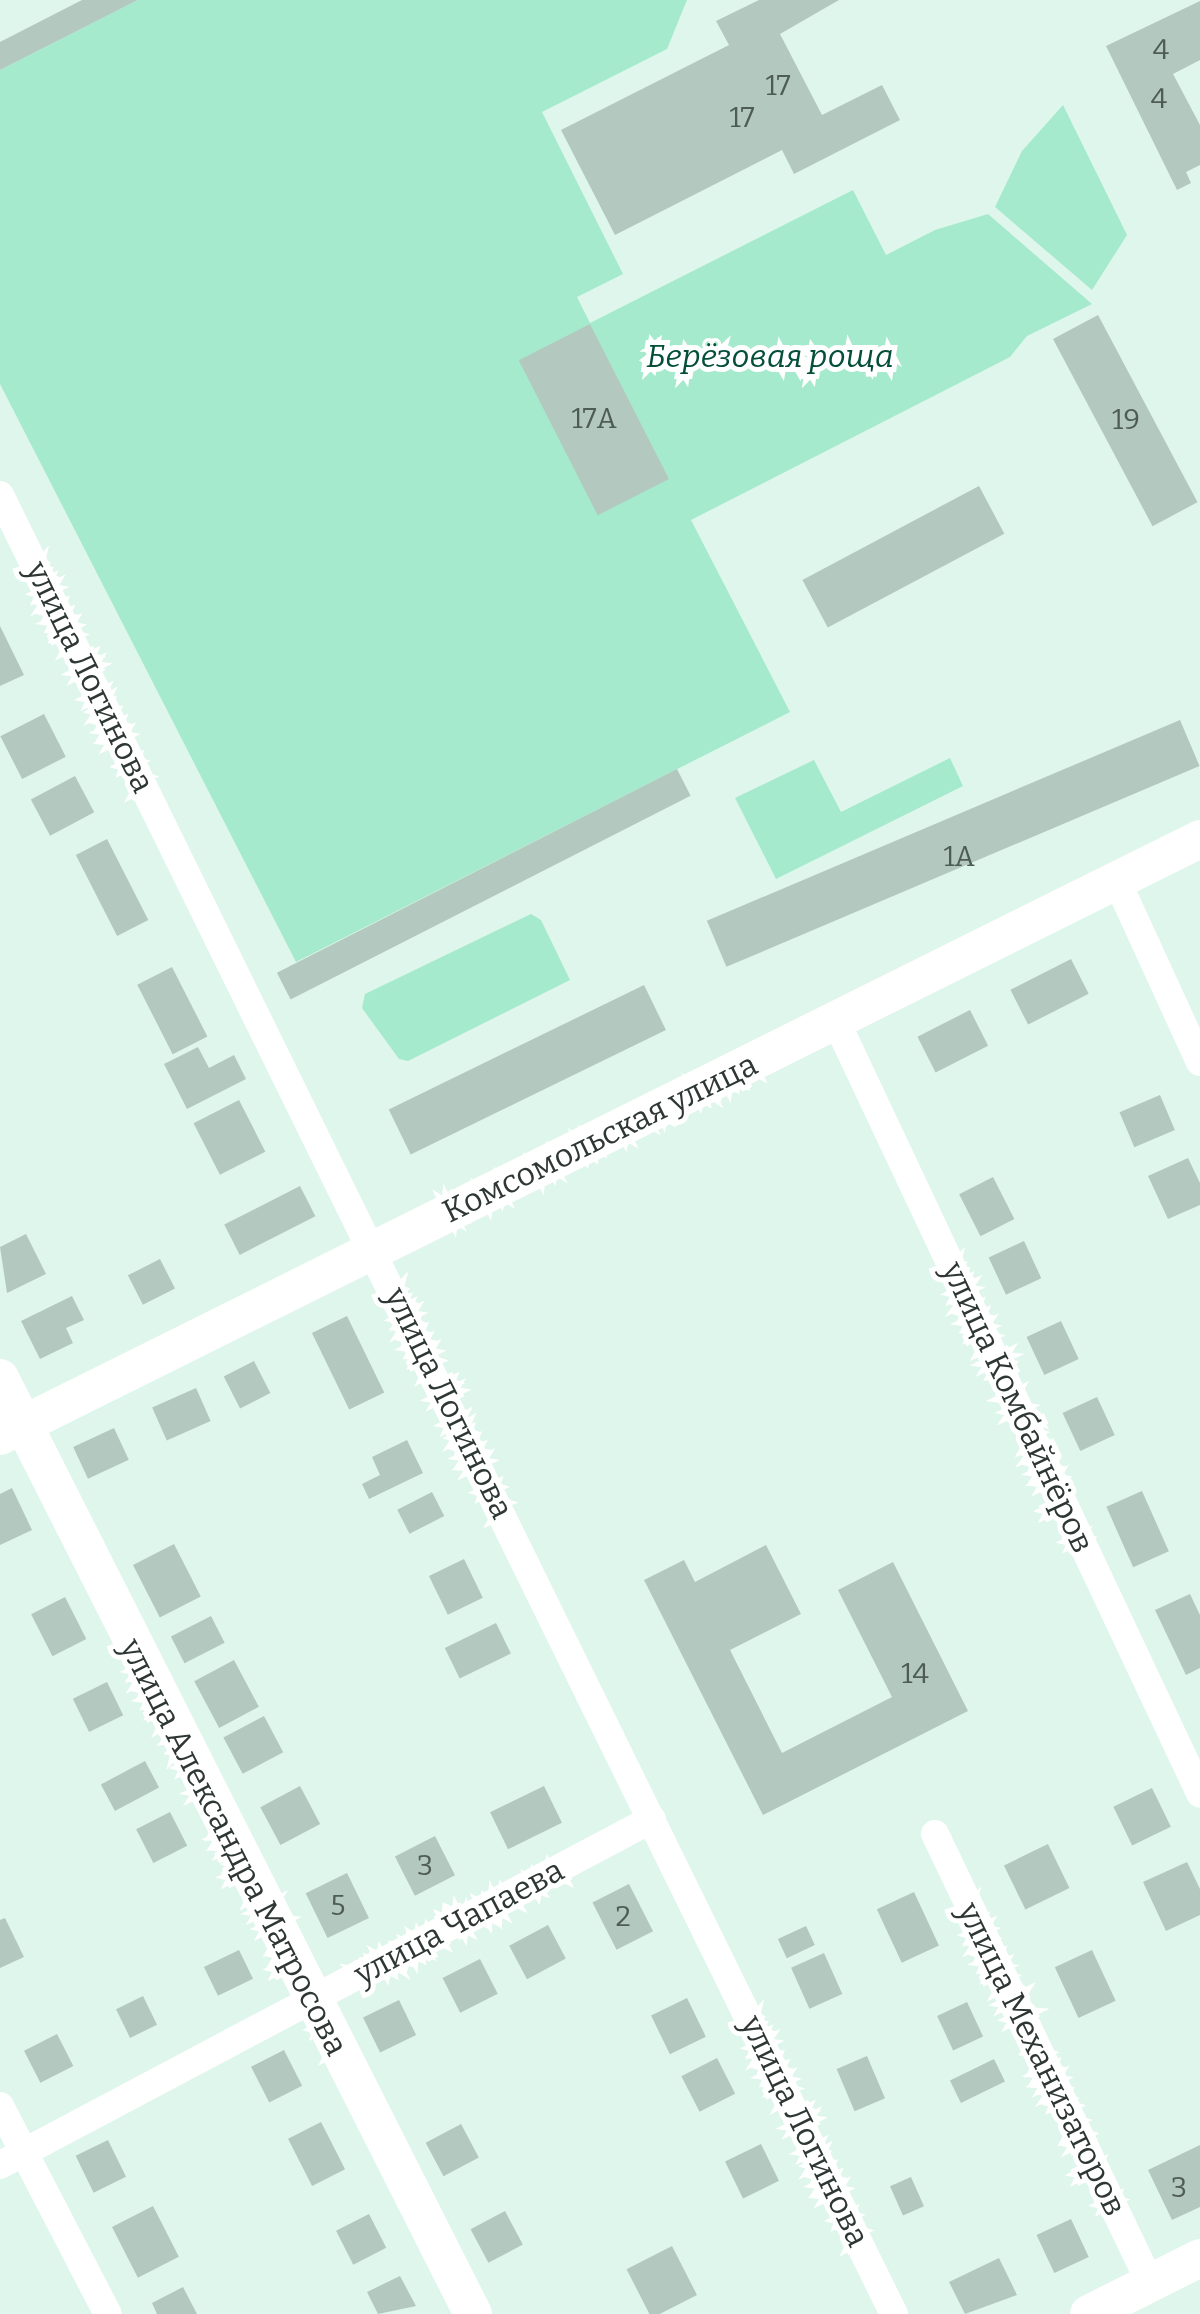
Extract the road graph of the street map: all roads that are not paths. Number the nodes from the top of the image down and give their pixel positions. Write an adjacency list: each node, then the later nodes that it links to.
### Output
1 (0, 495): 6 (street, улица Логинова)
2 (1200, 839): 3 (street, Комсомольская улица)
3 (1117, 881): 4 (street, Комсомольская улица); 5 (street)
4 (836, 1021): 6 (street, Комсомольская улица); 9 (street, улица Комбайнёров)
5 (1200, 1062)
6 (374, 1250): 8 (street, Комсомольская улица); 10 (street, улица Логинова)
7 (0, 1378): 8 (street, улица Александра Матросова)
8 (12, 1430): 12 (street, улица Александра Матросова)
9 (1200, 1793)
10 (652, 1819): 12 (street, улица Чапаева); 20 (street, улица Логинова)
11 (935, 1834): 17 (street, улица Механизаторов)
12 (310, 2002): 14 (street, улица Чапаева); 19 (street, улица Александра Матросова)
13 (0, 2106): 14 (street)
14 (28, 2152): 15 (street, улица Чапаева); 18 (street)
15 (0, 2165)
16 (1200, 2258): 17 (street)
17 (1150, 2283): 21 (street)
18 (108, 2314)
19 (472, 2314)
20 (894, 2314)
21 (1089, 2314)

